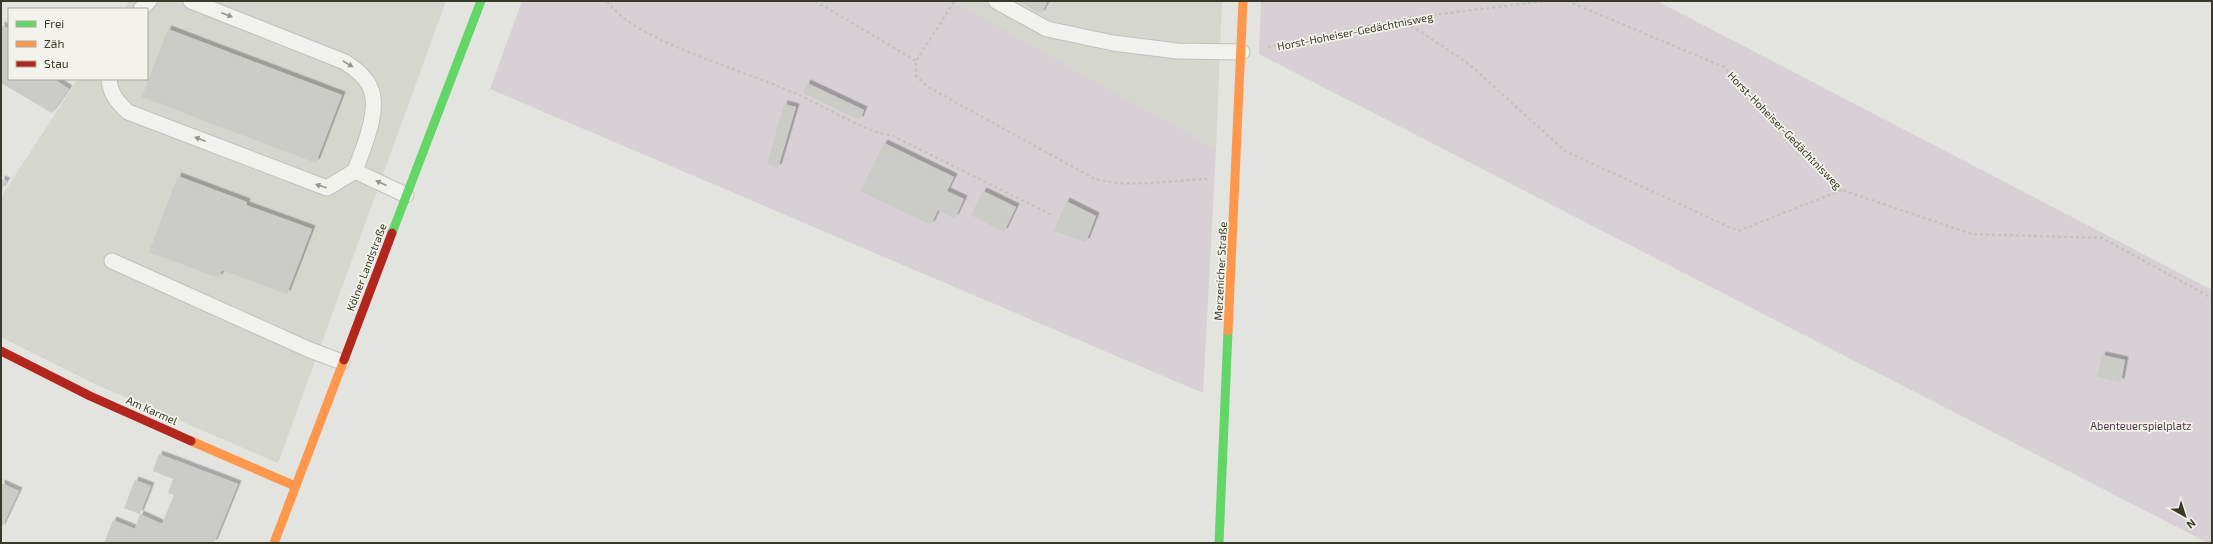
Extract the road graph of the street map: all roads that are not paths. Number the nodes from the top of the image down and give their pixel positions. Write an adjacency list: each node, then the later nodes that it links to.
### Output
1 (191, 1): 7 (lane, one-way to 7)
2 (482, 1): 8 (street, Kölner Landstraße)
3 (996, 1): 5 (lane)
4 (1243, 1): 5 (street, Merzenicher Straße)
5 (1241, 58): 14 (street, Merzenicher Straße)
6 (108, 80): 7 (lane, one-way to 6)
7 (355, 171): 8 (lane, one-way to 7)
8 (406, 195): 11 (street, Kölner Landstraße)
9 (112, 261): 11 (lane)
10 (1, 351): 12 (street, Am Karmel)
11 (342, 362): 12 (street, Kölner Landstraße)
12 (295, 486): 13 (street, Kölner Landstraße)
13 (274, 543)
14 (1219, 543)

